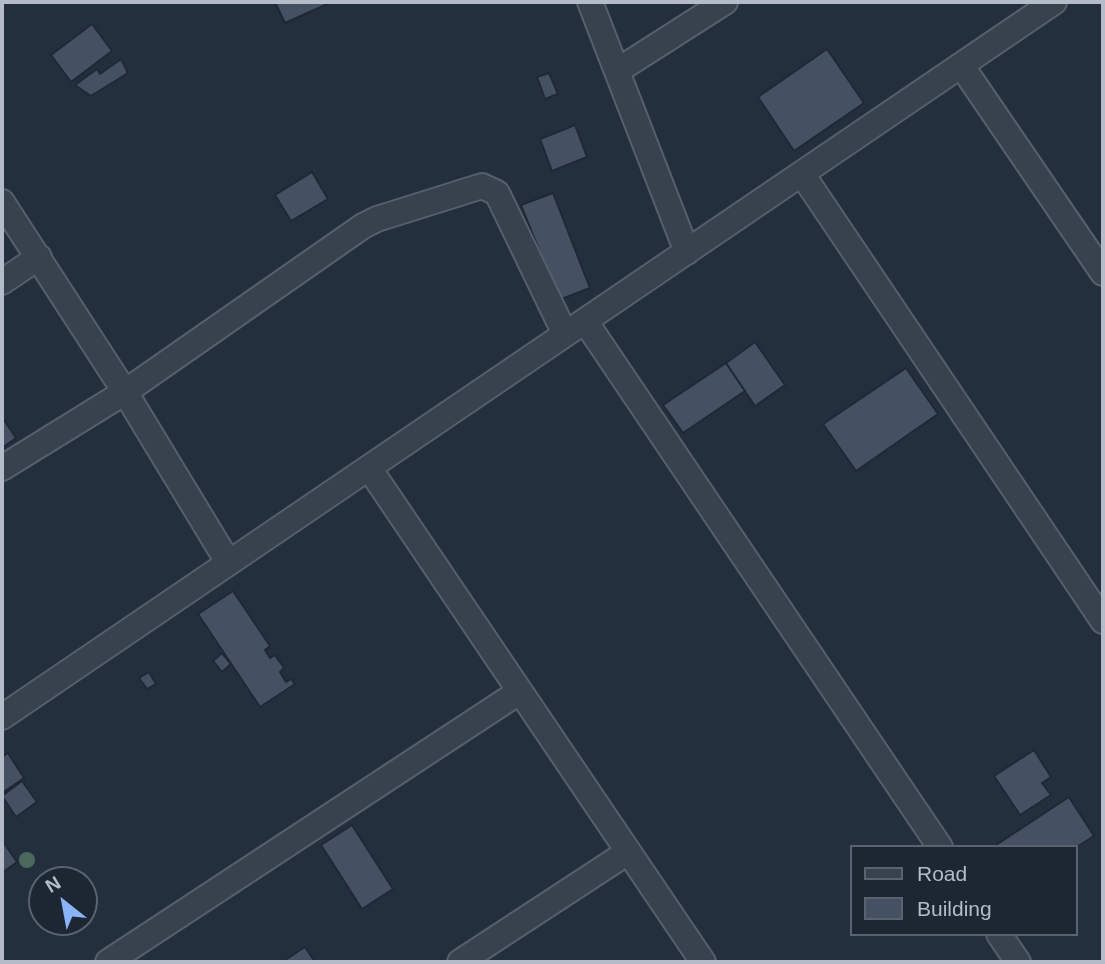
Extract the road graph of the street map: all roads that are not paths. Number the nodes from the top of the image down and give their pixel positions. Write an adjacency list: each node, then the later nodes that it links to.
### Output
1 (590, 2): 5 (street)
2 (725, 2): 5 (street)
3 (1054, 2): 4 (street)
4 (961, 65): 6 (street); 10 (street)
5 (617, 71): 8 (street)
6 (802, 174): 8 (street); 17 (street)
7 (2, 202): 9 (street)
8 (687, 252): 12 (street)
9 (39, 257): 11 (street); 13 (street)
10 (1103, 273)
11 (2, 282)
12 (575, 327): 13 (street); 15 (street); 20 (street)
13 (125, 392): 14 (street); 16 (street)
14 (2, 468)
15 (369, 468): 16 (street); 18 (street)
16 (228, 562): 19 (street)
17 (1103, 621)
18 (519, 692): 21 (street); 23 (street)
19 (2, 717)
20 (939, 845)
21 (628, 852): 24 (street); 25 (street)
22 (1000, 936): 26 (street)
23 (113, 961)
24 (460, 962)
25 (703, 962)
26 (1018, 962)

